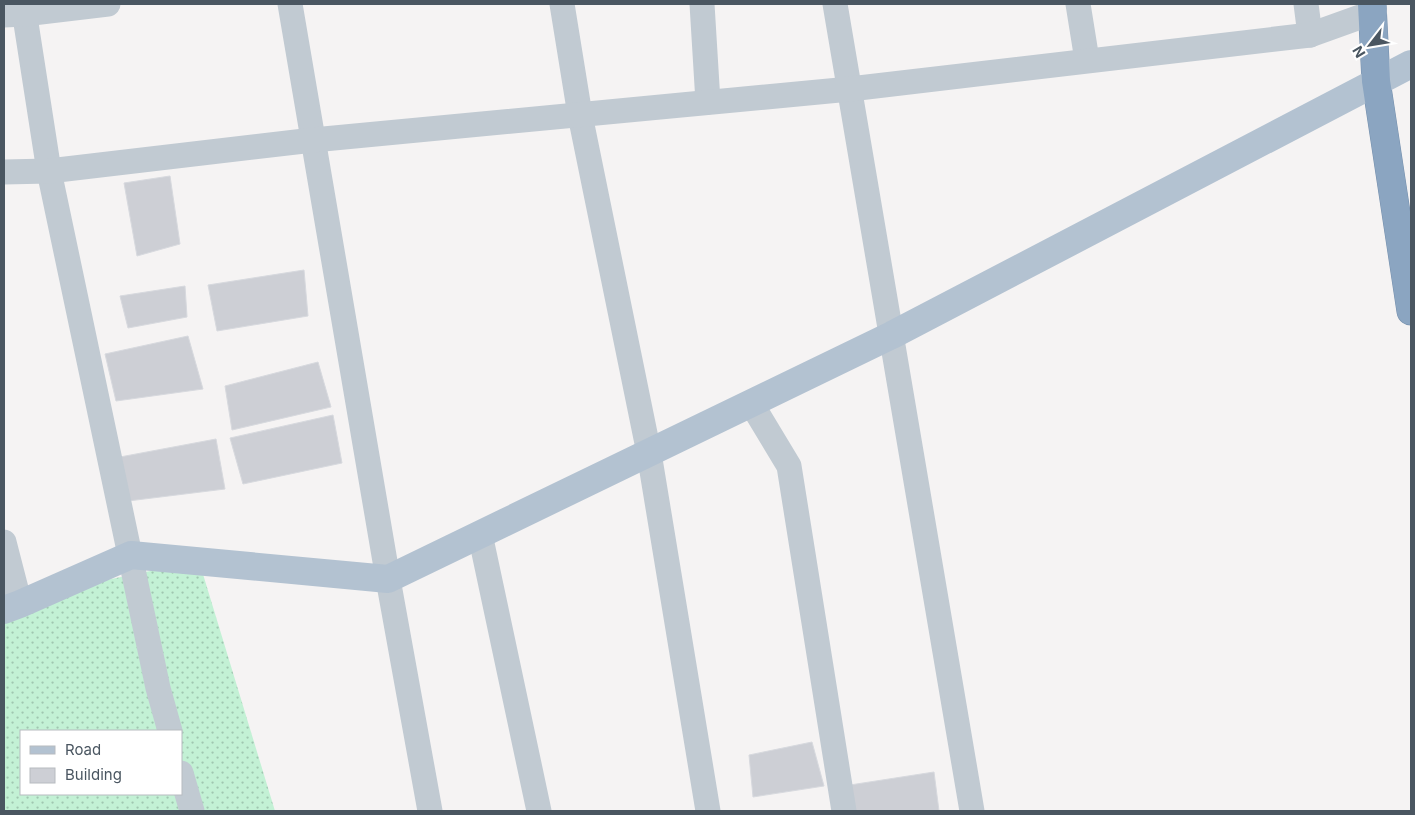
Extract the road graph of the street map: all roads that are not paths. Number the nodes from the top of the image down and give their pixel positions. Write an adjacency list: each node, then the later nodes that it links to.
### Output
1 (108, 4): 9 (street)
2 (290, 4): 17 (street)
3 (562, 4): 16 (street)
4 (702, 4): 15 (street)
5 (836, 4): 14 (street)
6 (1078, 4): 11 (street)
7 (1306, 4): 10 (street)
8 (1373, 8): 10 (street); 13 (highway)
9 (17, 11): 18 (street)
10 (1310, 35): 11 (street)
11 (1087, 60): 14 (street)
12 (1411, 64): 13 (main road)
13 (1376, 81): 20 (highway); 21 (main road)
14 (850, 89): 15 (street); 21 (street)
15 (708, 102): 16 (street)
16 (580, 115): 17 (street); 23 (street)
17 (313, 140): 18 (street); 27 (street)
18 (49, 171): 19 (street); 26 (street)
19 (4, 172)
20 (1411, 311)
21 (892, 335): 22 (main road); 36 (street)
22 (751, 403): 23 (main road); 35 (street)
23 (649, 453): 24 (main road); 34 (street)
24 (480, 534): 27 (main road); 33 (street)
25 (4, 542): 28 (street)
26 (131, 555): 27 (main road); 28 (main road); 29 (street)
27 (388, 579): 32 (street)
28 (12, 607)
29 (170, 730)
30 (182, 776): 31 (street)
31 (192, 811)
32 (430, 811)
33 (539, 811)
34 (708, 811)
35 (844, 811)
36 (972, 811)

